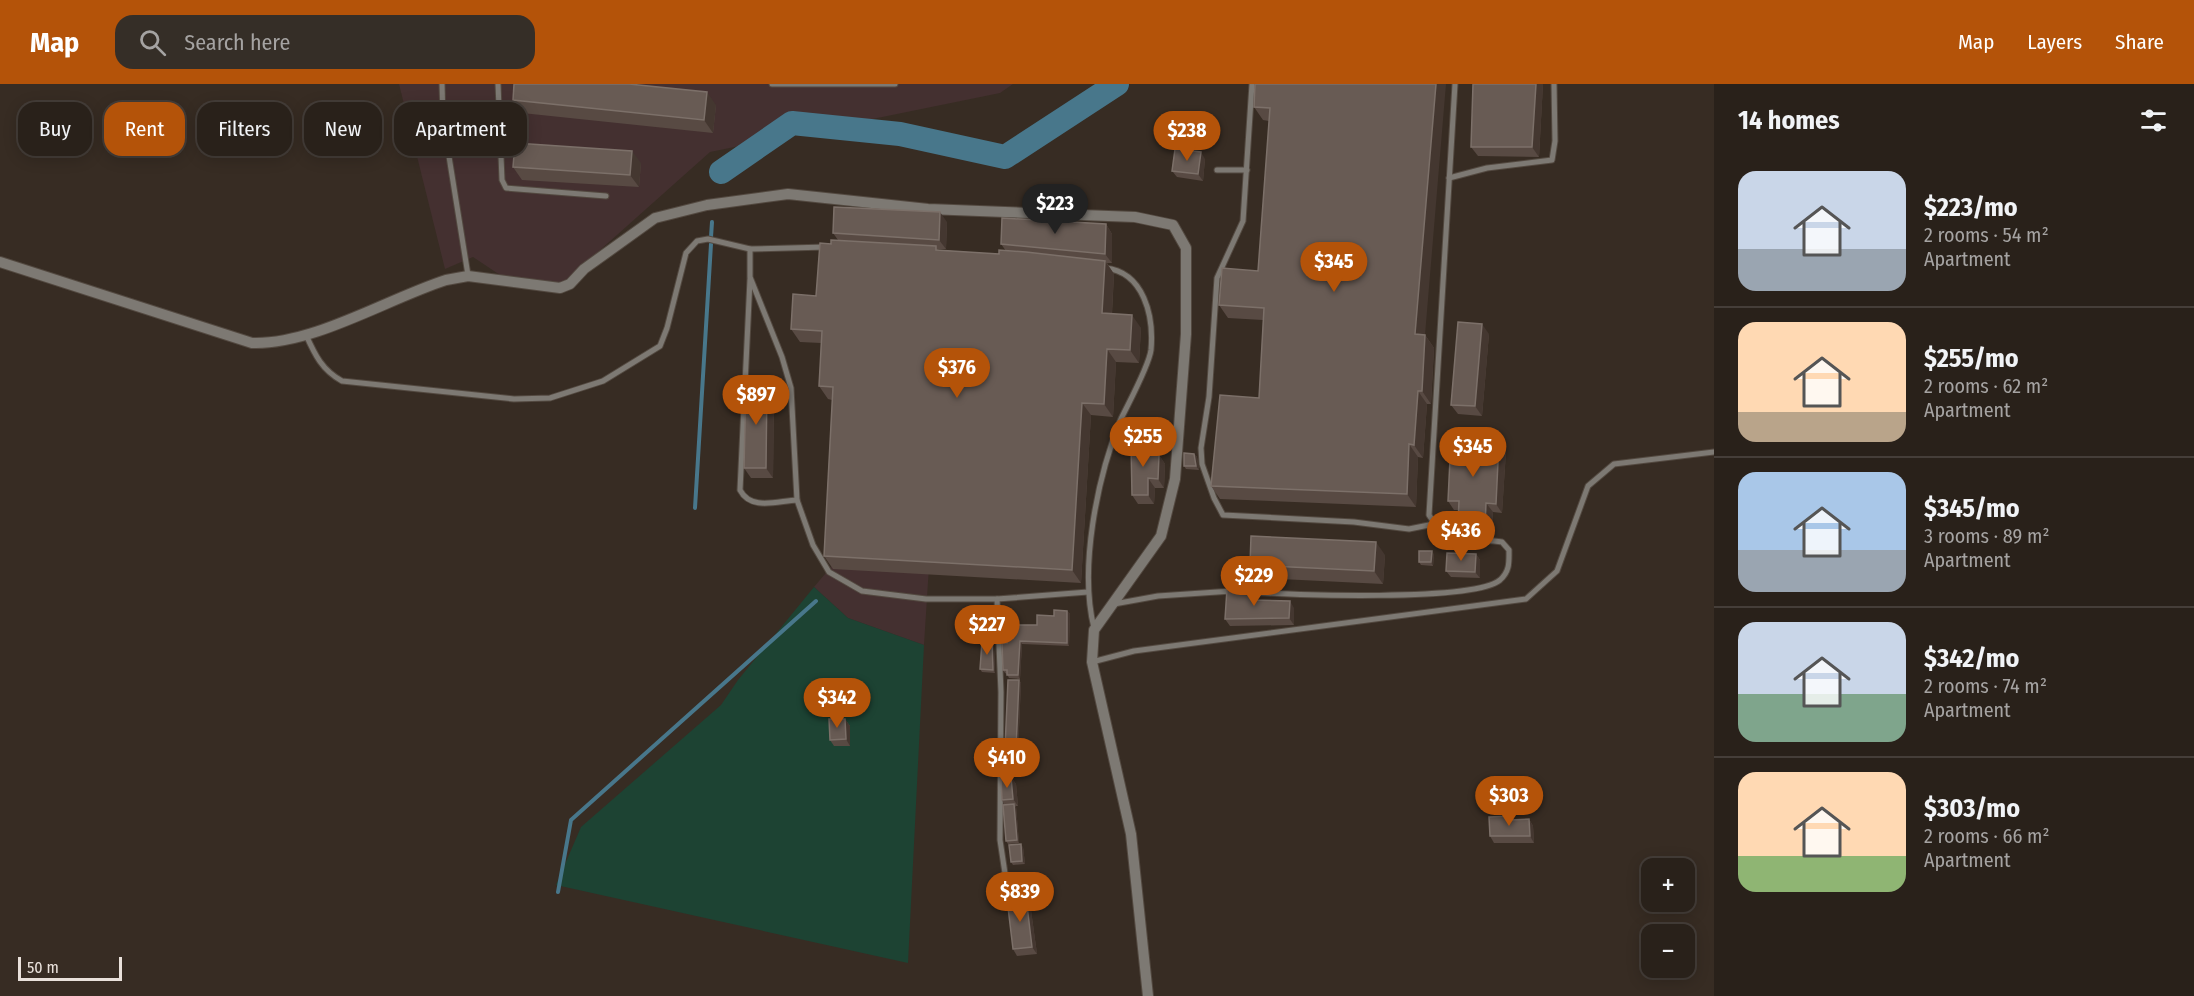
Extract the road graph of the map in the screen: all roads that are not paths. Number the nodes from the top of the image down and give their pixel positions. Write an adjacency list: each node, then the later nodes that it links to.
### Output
1 (442, 84): 16 (lane)
2 (498, 84): 11 (lane)
3 (772, 84): 4 (lane)
4 (895, 84)
5 (1252, 84): 9 (lane)
6 (1455, 84): 10 (lane)
7 (1554, 84): 10 (lane)
8 (1217, 170): 9 (lane)
9 (1247, 170): 21 (lane)
10 (1449, 178): 21 (lane)
11 (606, 196)
12 (830, 247): 13 (lane)
13 (750, 249): 17 (lane); 18 (lane)
14 (0, 262): 18 (street)
15 (1098, 267): 22 (lane)
16 (468, 276): 18 (street); 24 (street)
17 (750, 277): 20 (lane); 20 (lane)
18 (306, 335)
19 (1714, 452): 26 (lane)
20 (797, 500): 23 (lane)
21 (1434, 524): 24 (lane)
22 (1088, 592): 23 (lane); 25 (lane)
23 (997, 599): 27 (lane)
24 (1114, 604): 25 (street)
25 (1094, 630): 26 (street)
26 (1092, 662): 28 (street)
27 (1009, 900)
28 (1148, 996)

